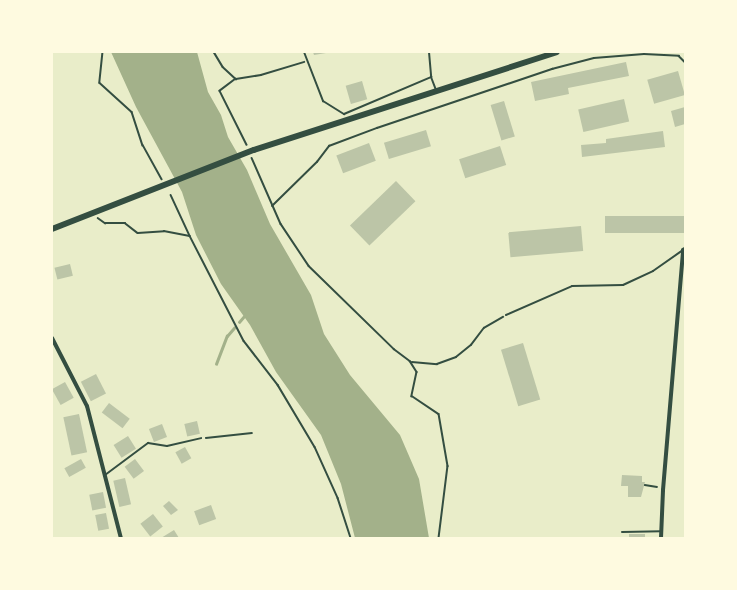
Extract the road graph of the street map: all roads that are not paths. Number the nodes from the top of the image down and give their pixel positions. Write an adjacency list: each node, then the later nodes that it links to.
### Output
1 (304, 52): 4 (lane)
2 (429, 52): 4 (lane)
3 (557, 52): 5 (main road)
4 (431, 77): 5 (lane)
5 (437, 93): 6 (main road)
6 (52, 229)
7 (684, 250): 8 (lane); 12 (street)
8 (506, 315)
9 (52, 338): 11 (street)
10 (201, 438): 11 (lane)
11 (105, 475): 14 (street)
12 (661, 531): 13 (lane); 15 (street)
13 (622, 532)
14 (121, 538)
15 (661, 538)

